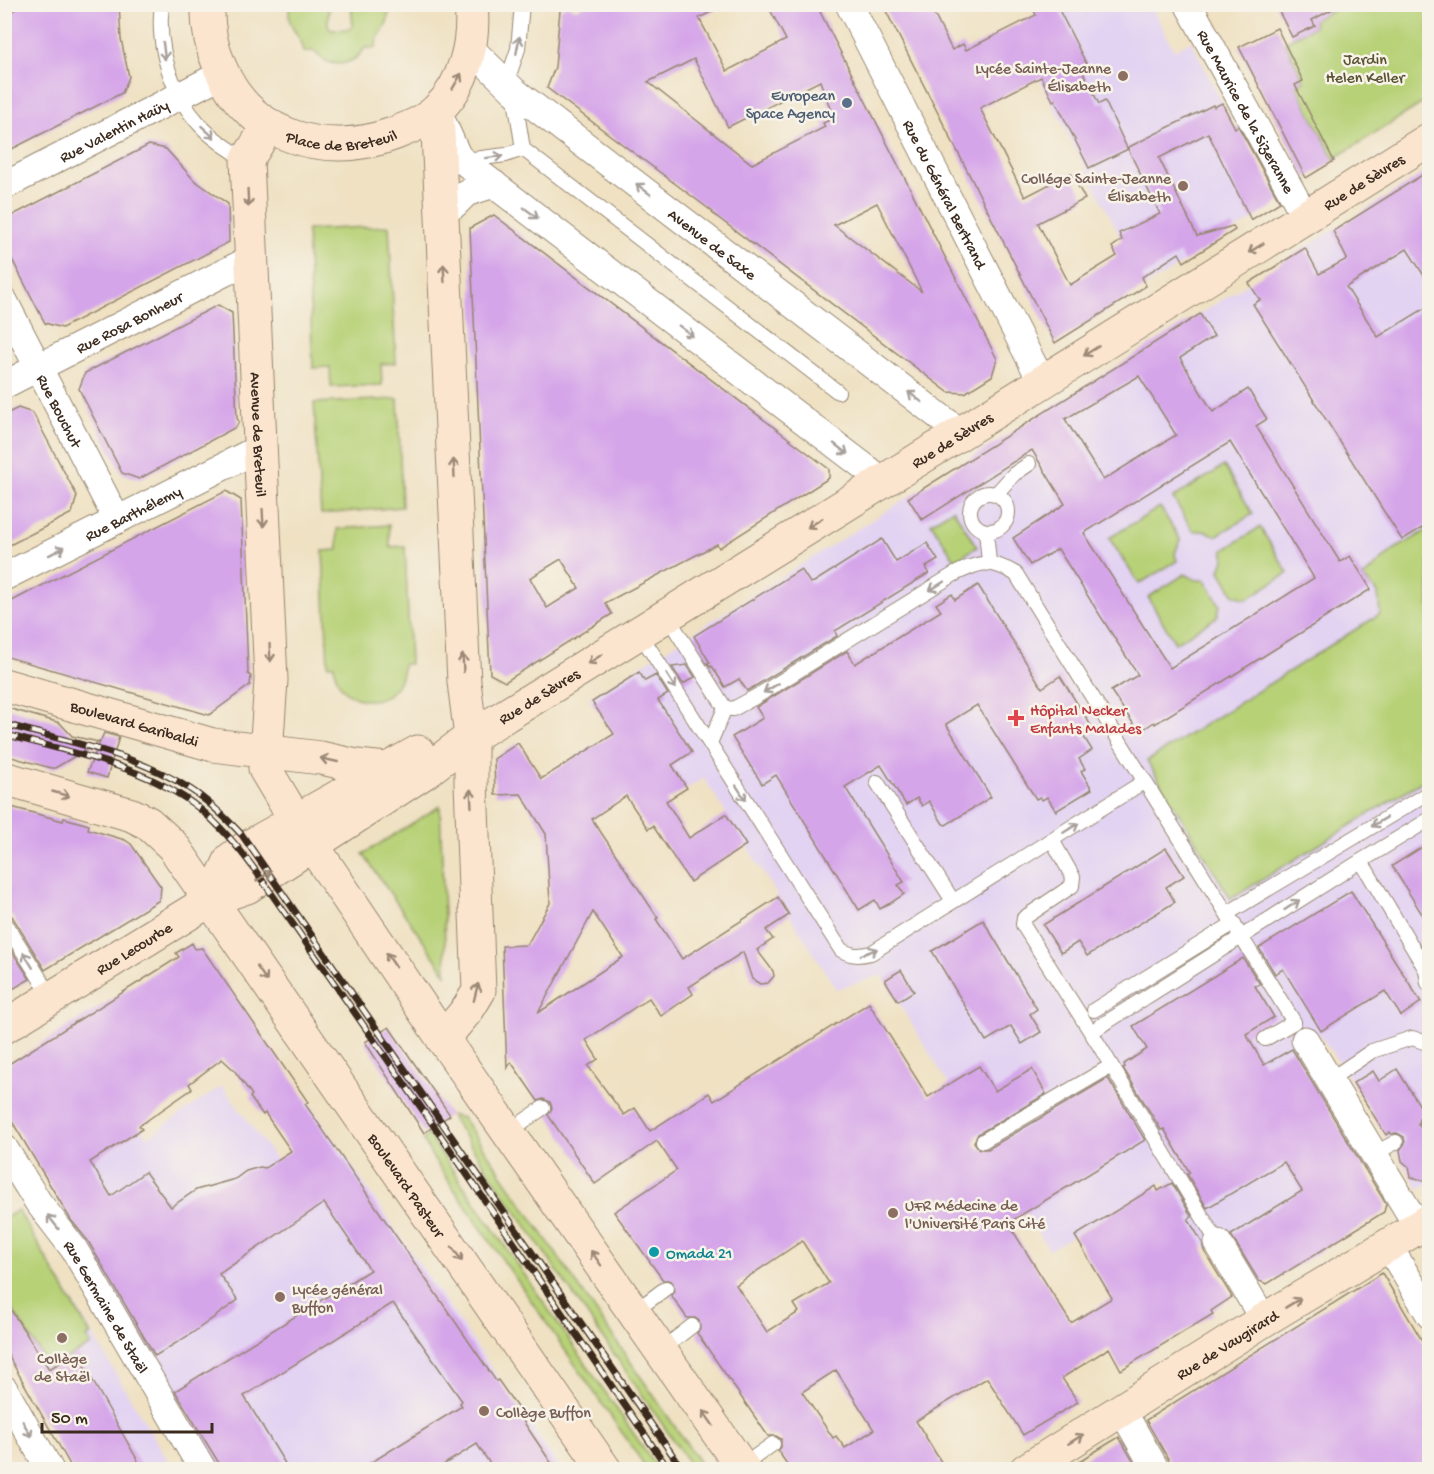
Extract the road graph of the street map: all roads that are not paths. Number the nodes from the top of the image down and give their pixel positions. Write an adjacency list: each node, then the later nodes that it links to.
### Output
1 (162, 4): 10 (lane, one-way to 10)
2 (208, 4): 8 (main road, Place de Breteuil)
3 (471, 4): 7 (main road, Place de Breteuil)
4 (522, 4): 9 (lane, one-way to 4)
5 (849, 4): 24 (street, Rue du Général Bertrand)
6 (1188, 4): 20 (street, Rue Maurice de la Sizeranne)
7 (470, 48): 9 (street, Avenue de Saxe); 11 (main road, Place de Breteuil, one-way to 7)
8 (222, 74): 10 (street, Rue Valentin Haüy); 12 (main road, Place de Breteuil)
9 (510, 87): 14 (lane); 27 (street, Avenue de Saxe, one-way to 9)
10 (179, 95): 15 (lane, one-way to 15); 18 (street, Rue Valentin Haüy)
11 (437, 111): 12 (main road, Place de Breteuil); 16 (street); 19 (main road)
12 (269, 125): 15 (main road)
13 (1430, 138): 20 (main road, Rue de Sèvres)
14 (523, 149): 16 (lane, one-way to 14); 26 (lane)
15 (247, 160): 21 (main road, Avenue de Breteuil, one-way to 21)
16 (464, 160): 17 (street)
17 (494, 184): 19 (street); 30 (street, one-way to 30)
18 (4, 186)
19 (441, 209): 39 (main road, one-way to 19)
20 (1305, 216): 24 (main road, Rue de Sèvres, one-way to 24)
21 (251, 259): 23 (street, Rue Rosa Bonheur); 28 (main road, Avenue de Breteuil)
22 (4, 301): 23 (street, Rue Bouchut)
23 (39, 368): 25 (street, Rue Rosa Bonheur); 32 (street, Rue Bouchut)
24 (1041, 382): 27 (main road, Rue de Sèvres)
25 (4, 385)
26 (838, 392)
27 (961, 433): 30 (main road, Rue de Sèvres)
28 (260, 448): 32 (street, Rue Barthélemy); 41 (main road, Avenue de Breteuil, one-way to 41)
29 (1029, 465): 31 (lane)
30 (883, 481): 36 (main road, Rue de Sèvres, one-way to 36)
31 (996, 494): 33 (lane); 33 (lane)
32 (117, 520): 35 (street, Rue Barthélemy, one-way to 32)
33 (986, 531): 34 (lane)
34 (989, 562): 38 (lane, one-way to 38); 44 (lane)
35 (4, 577)
36 (653, 624): 38 (lane); 39 (main road, Rue de Sèvres, one-way to 39); 40 (lane, one-way to 40)
37 (4, 685): 41 (main road, Boulevard Garibaldi)
38 (725, 708): 40 (lane)
39 (471, 736): 42 (main road, Rue de Sèvres); 48 (main road, Rue de Sèvres); 62 (main road, one-way to 39)
40 (710, 744): 52 (lane, one-way to 52)
41 (267, 751): 42 (main road, Boulevard Garibaldi, one-way to 41); 48 (main road)
42 (386, 770): 48 (main road, Rue de Sèvres)
43 (4, 778): 51 (main road, one-way to 51)
44 (1145, 781): 49 (lane, one-way to 44); 53 (lane)
45 (877, 782): 52 (lane)
46 (1430, 792): 53 (lane, one-way to 53)
47 (1430, 819): 50 (lane)
48 (304, 833): 51 (main road, Rue de Sèvres, one-way to 48); 51 (main road, Rue de Sèvres); 62 (main road, one-way to 48)
49 (1052, 840): 52 (lane); 61 (lane)
50 (1361, 861): 55 (lane, one-way to 50); 56 (lane)
51 (212, 899): 57 (main road, Rue Lecourbe); 86 (main road, Boulevard Pasteur, one-way to 86)
52 (953, 902)
53 (1231, 918): 55 (lane); 58 (lane)
54 (4, 921): 57 (lane, one-way to 54)
55 (1243, 937): 60 (lane); 61 (lane)
56 (1428, 983)
57 (52, 998): 59 (main road, Rue Lecourbe)
58 (1095, 1010)
59 (4, 1028)
60 (1300, 1031): 63 (lane); 66 (street)
61 (1091, 1032): 65 (lane)
62 (443, 1039): 68 (main road)
63 (1265, 1039)
64 (1430, 1044): 66 (lane)
65 (1111, 1065): 69 (lane); 72 (lane)
66 (1329, 1080): 71 (street)
67 (543, 1108): 68 (lane)
68 (508, 1132): 75 (main road, one-way to 68)
69 (983, 1141)
70 (4, 1148): 85 (street, Rue Germaine de Staël, one-way to 70)
71 (1424, 1224): 73 (main road, Rue de Vaugirard)
72 (1218, 1243): 77 (street)
73 (1388, 1245): 76 (street); 77 (main road, Rue de Vaugirard, one-way to 73)
74 (666, 1288): 75 (lane)
75 (634, 1312): 79 (main road)
76 (1430, 1315)
77 (1264, 1320): 81 (main road, Rue de Vaugirard)
78 (692, 1326): 79 (lane)
79 (660, 1350): 83 (main road, one-way to 79)
80 (4, 1389): 84 (street, one-way to 84)
81 (1122, 1410): 87 (main road, Rue de Vaugirard, one-way to 81); 88 (street)
82 (773, 1444): 83 (lane)
83 (743, 1468)
84 (50, 1470)
85 (203, 1470)
86 (606, 1470)
87 (1026, 1470)
88 (1156, 1470)

